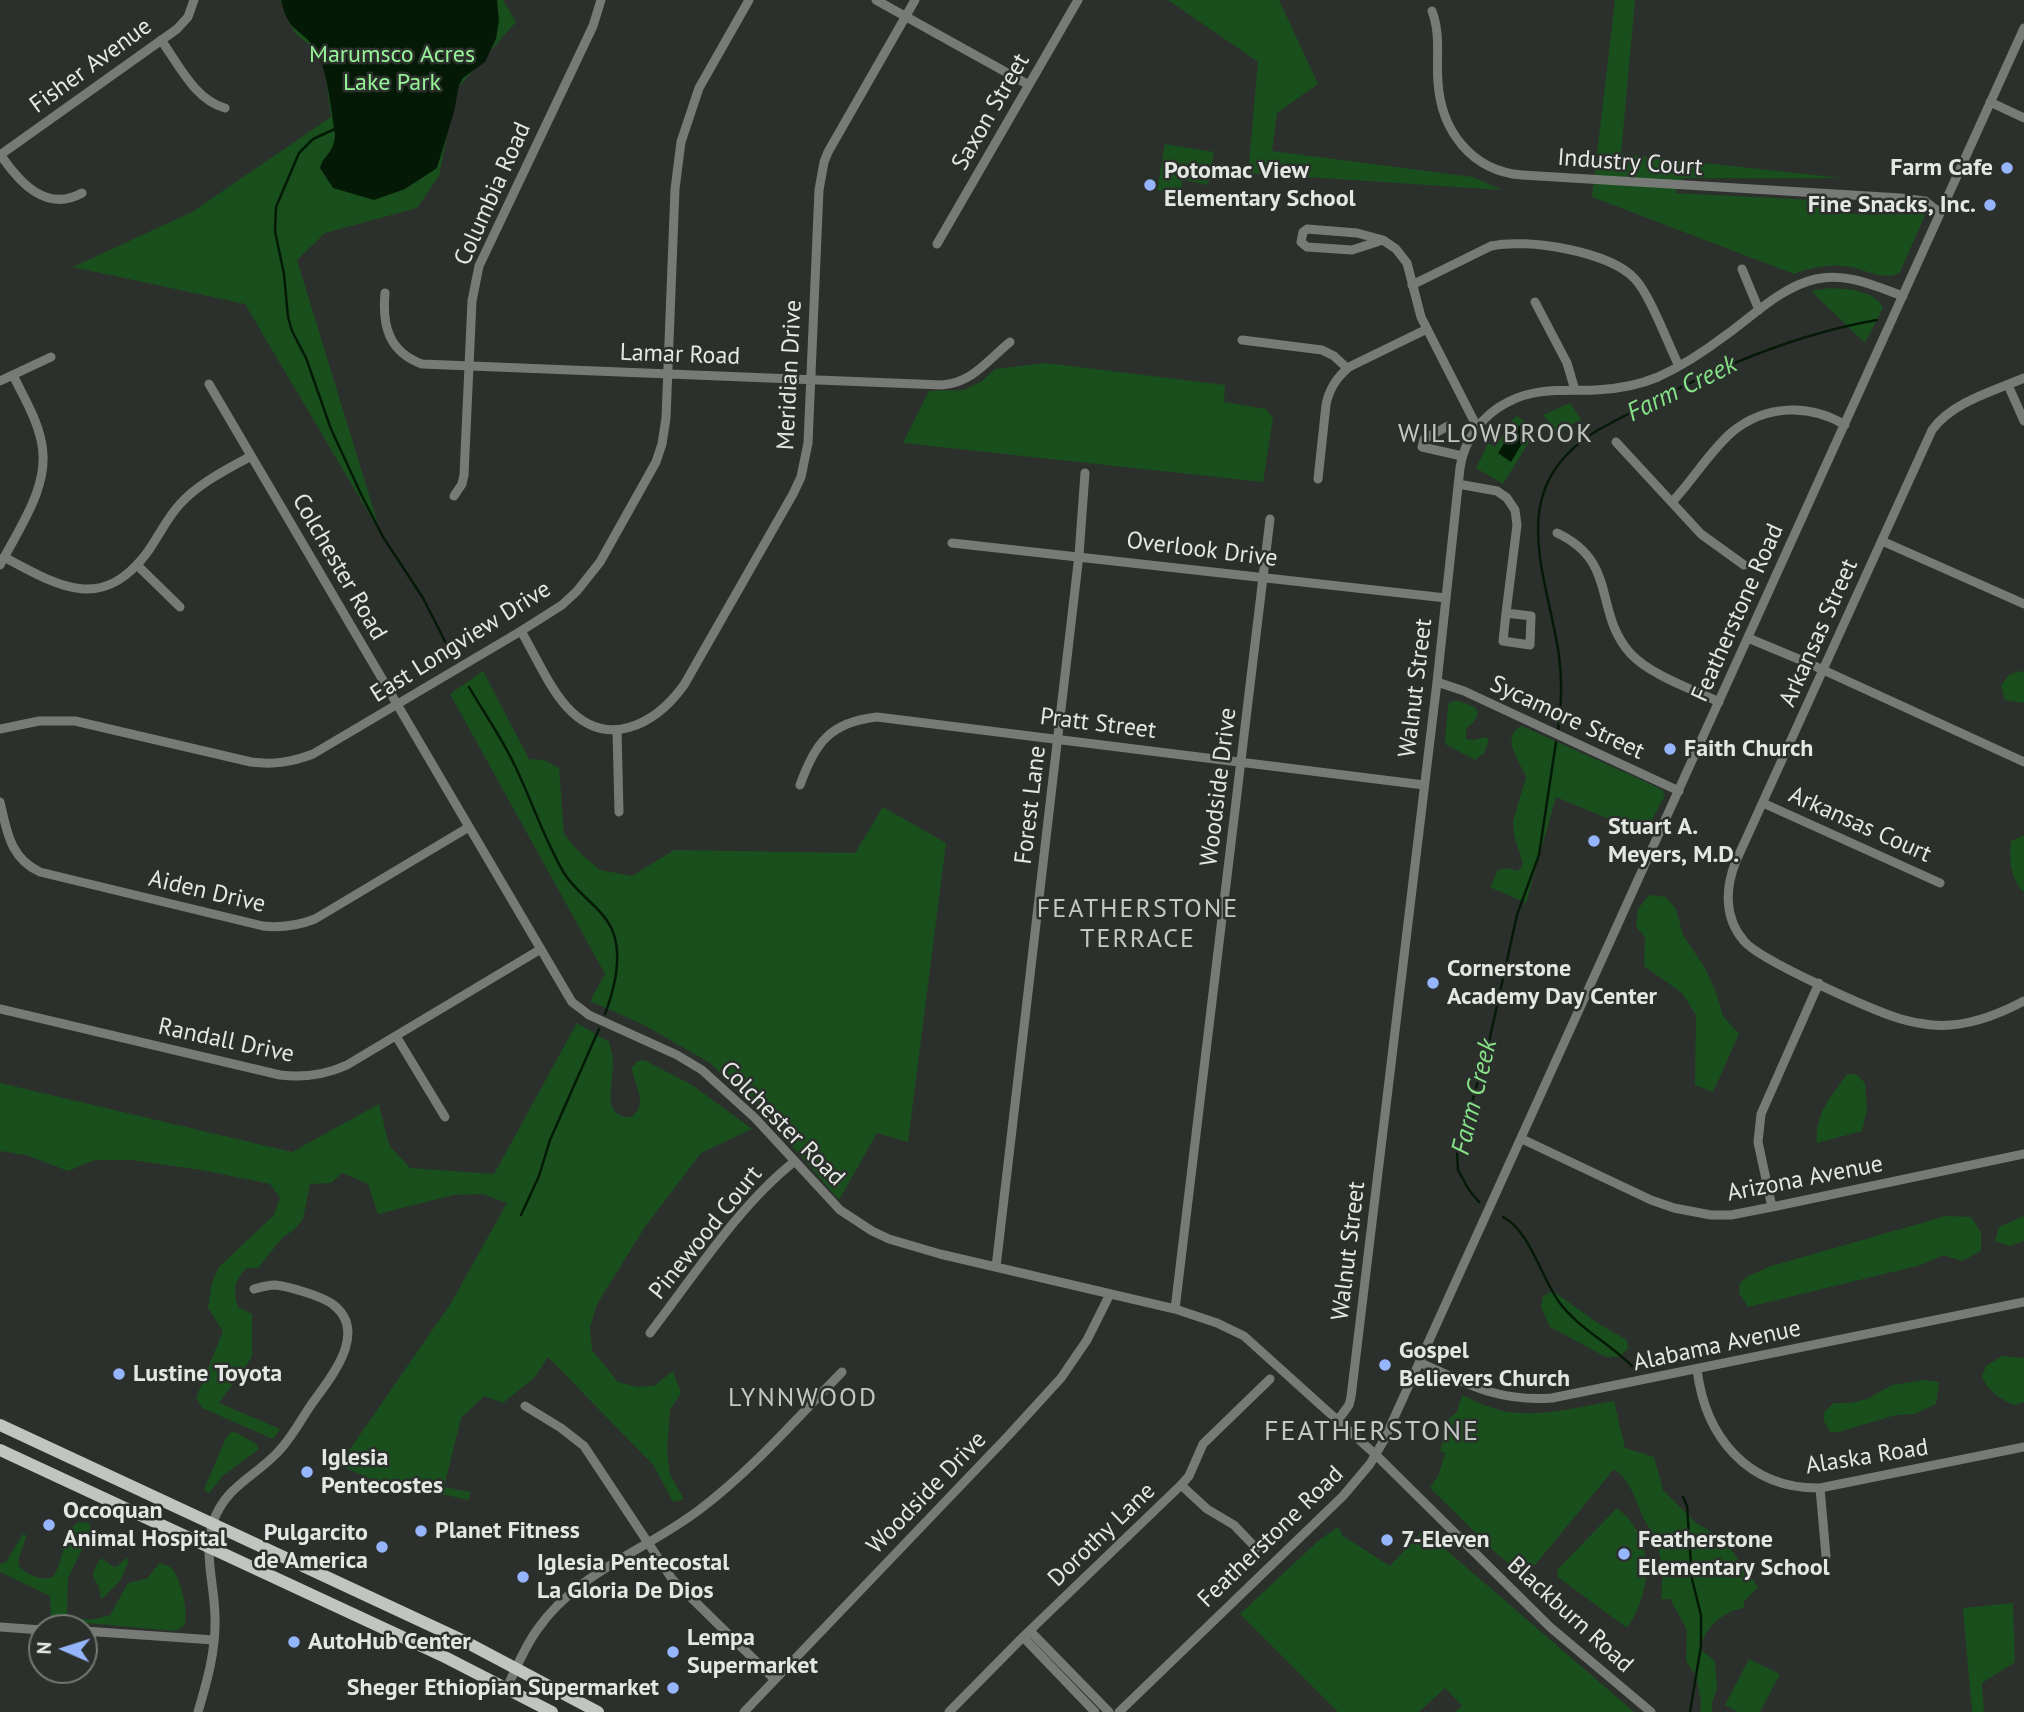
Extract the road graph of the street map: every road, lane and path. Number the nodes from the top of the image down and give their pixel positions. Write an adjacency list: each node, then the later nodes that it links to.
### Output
1 (194, 0): 10 (street, Fisher Avenue)
2 (601, 0): 30 (street, Columbia Road)
3 (750, 0): 33 (street, East Longview Drive)
4 (876, 0): 8 (street)
5 (915, 0): 8 (street, Meridian Drive)
6 (1078, 0): 11 (street, Saxon Street)
7 (1432, 11): 17 (street, Industry Court)
8 (905, 17): 11 (street); 36 (street, Meridian Drive)
9 (2024, 28): 12 (street, Featherstone Road)
10 (161, 40): 13 (street); 15 (street, Fisher Avenue)
11 (1029, 85): 19 (street, Saxon Street)
12 (1990, 102): 14 (street); 17 (street, Featherstone Road)
13 (225, 108)
14 (2024, 118)
15 (0, 154): 16 (street)
16 (82, 193)
17 (1940, 213): 23 (street, Featherstone Road)
18 (1383, 240): 18 (street); 21 (street)
19 (937, 244)
20 (1742, 269): 25 (street)
21 (1412, 285): 26 (street); 31 (street)
22 (385, 293): 30 (street, Lamar Road)
23 (1903, 296): 25 (street, Walnut Street); 42 (street, Featherstone Road)
24 (1535, 302): 40 (street)
25 (1759, 310): 31 (street, Walnut Street)
26 (1427, 328): 32 (street); 44 (street)
27 (1242, 340): 32 (street)
28 (1010, 342): 36 (street, Lamar Road)
29 (51, 357): 34 (street)
30 (468, 366): 33 (street, Lamar Road); 51 (street, Columbia Road)
31 (1679, 366): 40 (street, Walnut Street)
32 (1347, 368): 49 (street)
33 (668, 374): 36 (street, Lamar Road); 66 (street, East Longview Drive)
34 (13, 375): 37 (street); 58 (street)
35 (2024, 378): 39 (street, Arkansas Street)
36 (811, 380): 73 (street, Meridian Drive)
37 (0, 381)
38 (209, 384): 46 (street, Colchester Road)
39 (2008, 385): 41 (street); 55 (street, Arkansas Street)
40 (1575, 390): 44 (street, Walnut Street)
41 (2024, 421)
42 (1845, 425): 52 (street); 67 (street, Featherstone Road)
43 (1448, 426): 47 (street)
44 (1477, 427): 47 (street, Walnut Street)
45 (1616, 442): 52 (street)
46 (251, 456): 59 (street); 71 (street, Colchester Road)
47 (1462, 456): 50 (street, Walnut Street)
48 (1085, 473): 57 (street, Forest Lane)
49 (1318, 479)
50 (1458, 484): 62 (street, Walnut Street); 65 (street)
51 (454, 496)
52 (1672, 502): 60 (street)
53 (1270, 519): 61 (street, Woodside Drive)
54 (1557, 533): 70 (street)
55 (1882, 541): 63 (street); 68 (street, Arkansas Street)
56 (953, 542): 57 (street, Overlook Drive)
57 (1079, 555): 61 (street, Overlook Drive); 74 (street, Forest Lane)
58 (2, 561): 59 (street)
59 (137, 565): 64 (street)
60 (1744, 565)
61 (1263, 577): 62 (street, Overlook Drive); 75 (street, Woodside Drive)
62 (1446, 598): 69 (street, Walnut Street)
63 (2024, 604)
64 (180, 607)
65 (1506, 612): 65 (street)
66 (521, 631): 71 (street, East Longview Drive); 73 (street)
67 (1748, 638): 68 (street); 70 (street, Featherstone Road)
68 (1824, 670): 76 (street); 81 (street, Arkansas Street)
69 (1437, 682): 78 (street, Walnut Street); 79 (street, Sycamore Street)
70 (1719, 702): 79 (street, Featherstone Road)
71 (397, 705): 72 (street, East Longview Drive); 83 (street, Colchester Road)
72 (0, 729)
73 (617, 730): 82 (street)
74 (1059, 738): 75 (street, Pratt Street); 77 (street, Pratt Street); 95 (street, Forest Lane)
75 (1241, 761): 78 (street, Pratt Street); 99 (street, Woodside Drive)
76 (2024, 762)
77 (800, 785)
78 (1424, 785): 106 (street, Walnut Street)
79 (1679, 791): 91 (street, Featherstone Road)
80 (0, 802): 83 (street, Aiden Drive)
81 (1763, 803): 84 (street, Arkansas Court); 86 (street, Arkansas Street)
82 (619, 812)
83 (469, 827): 85 (street, Colchester Road)
84 (1940, 883)
85 (541, 949): 89 (street, Randall Drive); 93 (street, Colchester Road)
86 (1819, 984): 87 (street, Arkansas Street); 94 (street)
87 (2024, 1001)
88 (0, 1009): 89 (street, Randall Drive)
89 (397, 1036): 90 (street)
90 (445, 1117)
91 (1522, 1139): 94 (street, Arizona Avenue); 101 (street, Featherstone Road)
92 (2024, 1154): 94 (street, Arizona Avenue)
93 (795, 1161): 95 (street, Colchester Road); 100 (street, Pinewood Court)
94 (1772, 1207)
95 (996, 1267): 97 (street, Colchester Road)
96 (254, 1289): 113 (street)
97 (1110, 1294): 99 (street, Colchester Road); 124 (street, Woodside Drive)
98 (2024, 1302): 102 (street, Alabama Avenue)
99 (1175, 1309): 106 (street, Colchester Road)
100 (650, 1333)
101 (1421, 1363): 102 (street, Alabama Avenue); 110 (street, Featherstone Road)
102 (1697, 1369): 112 (street, Alaska Road)
103 (842, 1372): 114 (street)
104 (1270, 1379): 111 (street, Dorothy Lane)
105 (525, 1406): 114 (street)
106 (1338, 1420): 110 (street, Colchester Road)
107 (0, 1425): 113 (main road)
108 (2024, 1447): 112 (street, Alaska Road)
109 (0, 1450): 115 (main road)
110 (1376, 1455): 135 (street, Featherstone Road); 136 (street, Blackburn Road)
111 (1181, 1485): 116 (street); 121 (street, Dorothy Lane)
112 (1820, 1488): 117 (street)
113 (213, 1524): 115 (street); 123 (main road)
114 (649, 1542): 123 (street); 124 (street)
115 (209, 1548): 122 (street); 125 (main road)
116 (1256, 1548)
117 (1826, 1556)
118 (0, 1627): 119 (street)
119 (28, 1629)
120 (98, 1632): 122 (street)
121 (1027, 1634): 132 (street, Dorothy Lane); 133 (street); 134 (street)
122 (214, 1640): 127 (street)
123 (517, 1668): 125 (street); 129 (main road)
124 (774, 1679): 126 (street, Woodside Drive)
125 (507, 1687): 128 (main road)
126 (752, 1702): 130 (street, Woodside Drive); 131 (street, Woodside Drive)
127 (198, 1712)
128 (552, 1712)
129 (598, 1712)
130 (735, 1712)
131 (744, 1712)
132 (949, 1712)
133 (1095, 1712)
134 (1109, 1712)
135 (1119, 1712)
136 (1651, 1712)

